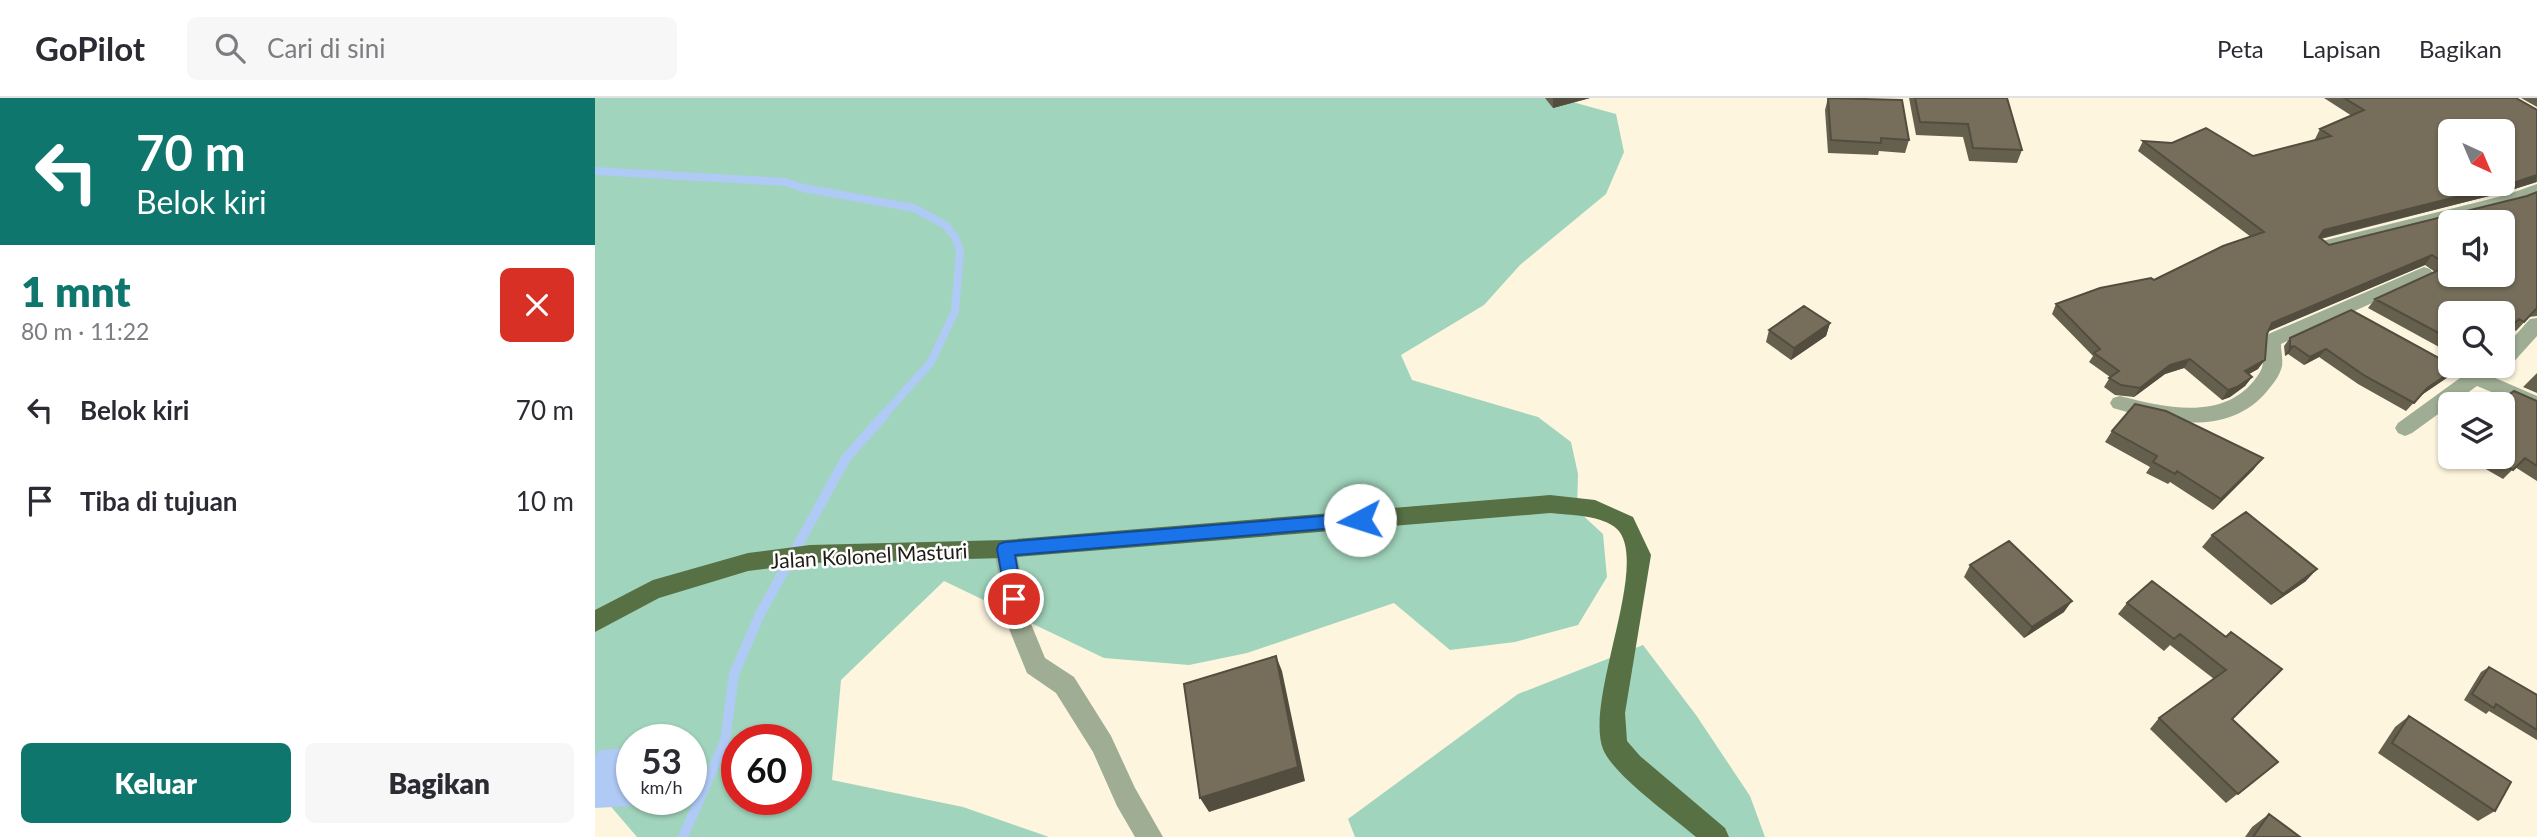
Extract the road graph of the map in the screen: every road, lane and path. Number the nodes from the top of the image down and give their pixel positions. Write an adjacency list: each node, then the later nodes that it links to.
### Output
1 (2537, 189): 2 (street)
2 (2324, 246)
3 (2424, 273): 4 (street)
4 (2345, 307): 5 (street); 11 (street)
5 (2367, 319)
6 (2537, 324): 7 (street)
7 (2515, 348)
8 (2430, 355): 9 (street)
9 (2438, 359)
10 (2474, 378): 12 (street); 13 (street)
11 (2120, 403)
12 (2537, 404)
13 (2405, 428)
14 (1005, 549): 15 (main road, Jalan Kolonel Masturi); 16 (street); 17 (main road, Jalan Kolonel Masturi)
15 (595, 622)
16 (1150, 837)
17 (1716, 837)

